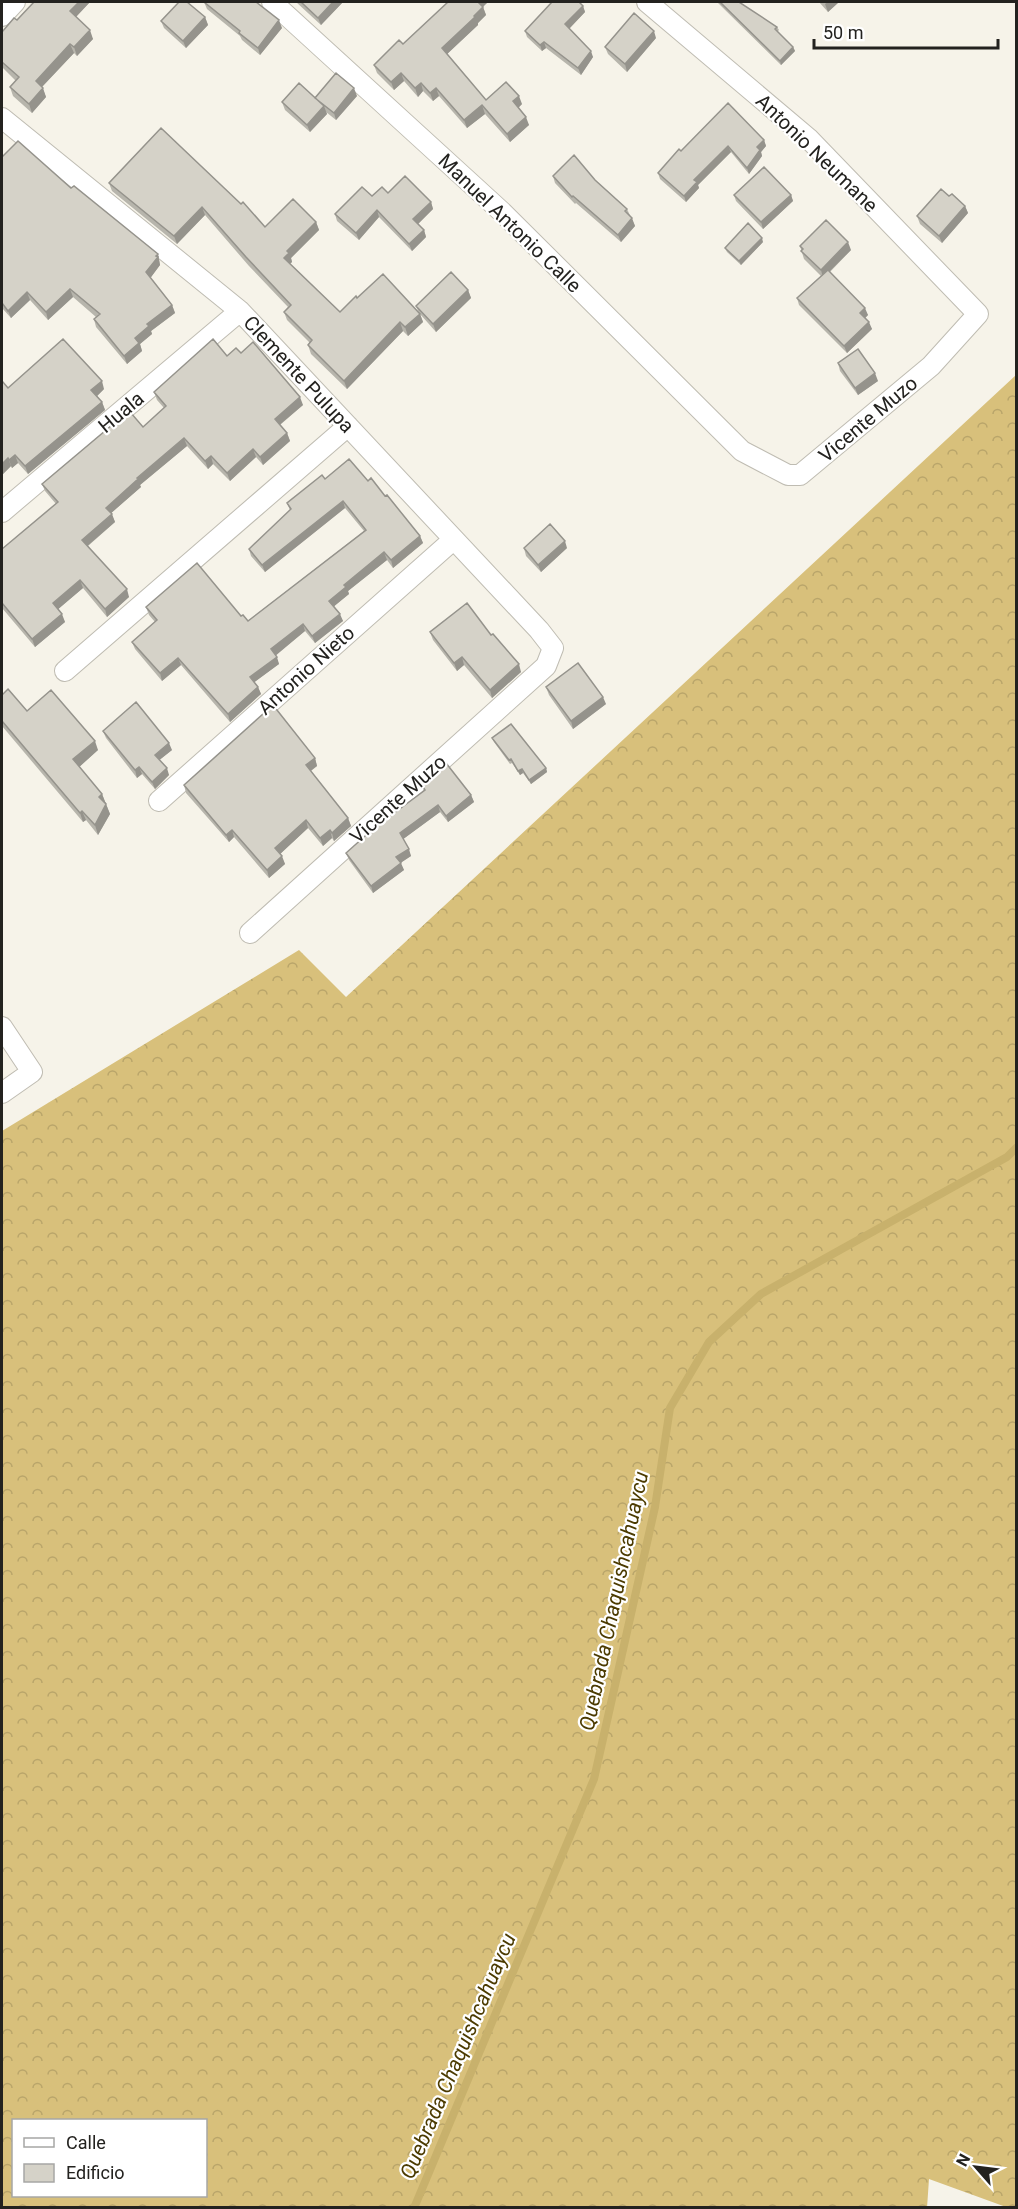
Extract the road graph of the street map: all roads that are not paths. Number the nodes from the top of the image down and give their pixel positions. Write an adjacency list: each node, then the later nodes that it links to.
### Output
1 (15, 2): 4 (street)
2 (272, 2): 9 (street, Manuel Antonio Calle)
3 (647, 2): 7 (street, Antonio Neumane)
4 (2, 16)
5 (2, 118): 6 (street, Clemente Pulupa)
6 (240, 311): 8 (street, Clemente Pulupa); 10 (street, Huala)
7 (978, 314): 9 (street, Vicente Muzo)
8 (348, 426): 11 (street, Clemente Pulupa); 13 (street)
9 (742, 451)
10 (2, 513)
11 (453, 540): 12 (street, Clemente Pulupa); 14 (street, Antonio Nieto)
12 (546, 666): 15 (street, Vicente Muzo)
13 (65, 671)
14 (159, 801)
15 (250, 933)
16 (2, 1027): 17 (street)
17 (2, 1093)

